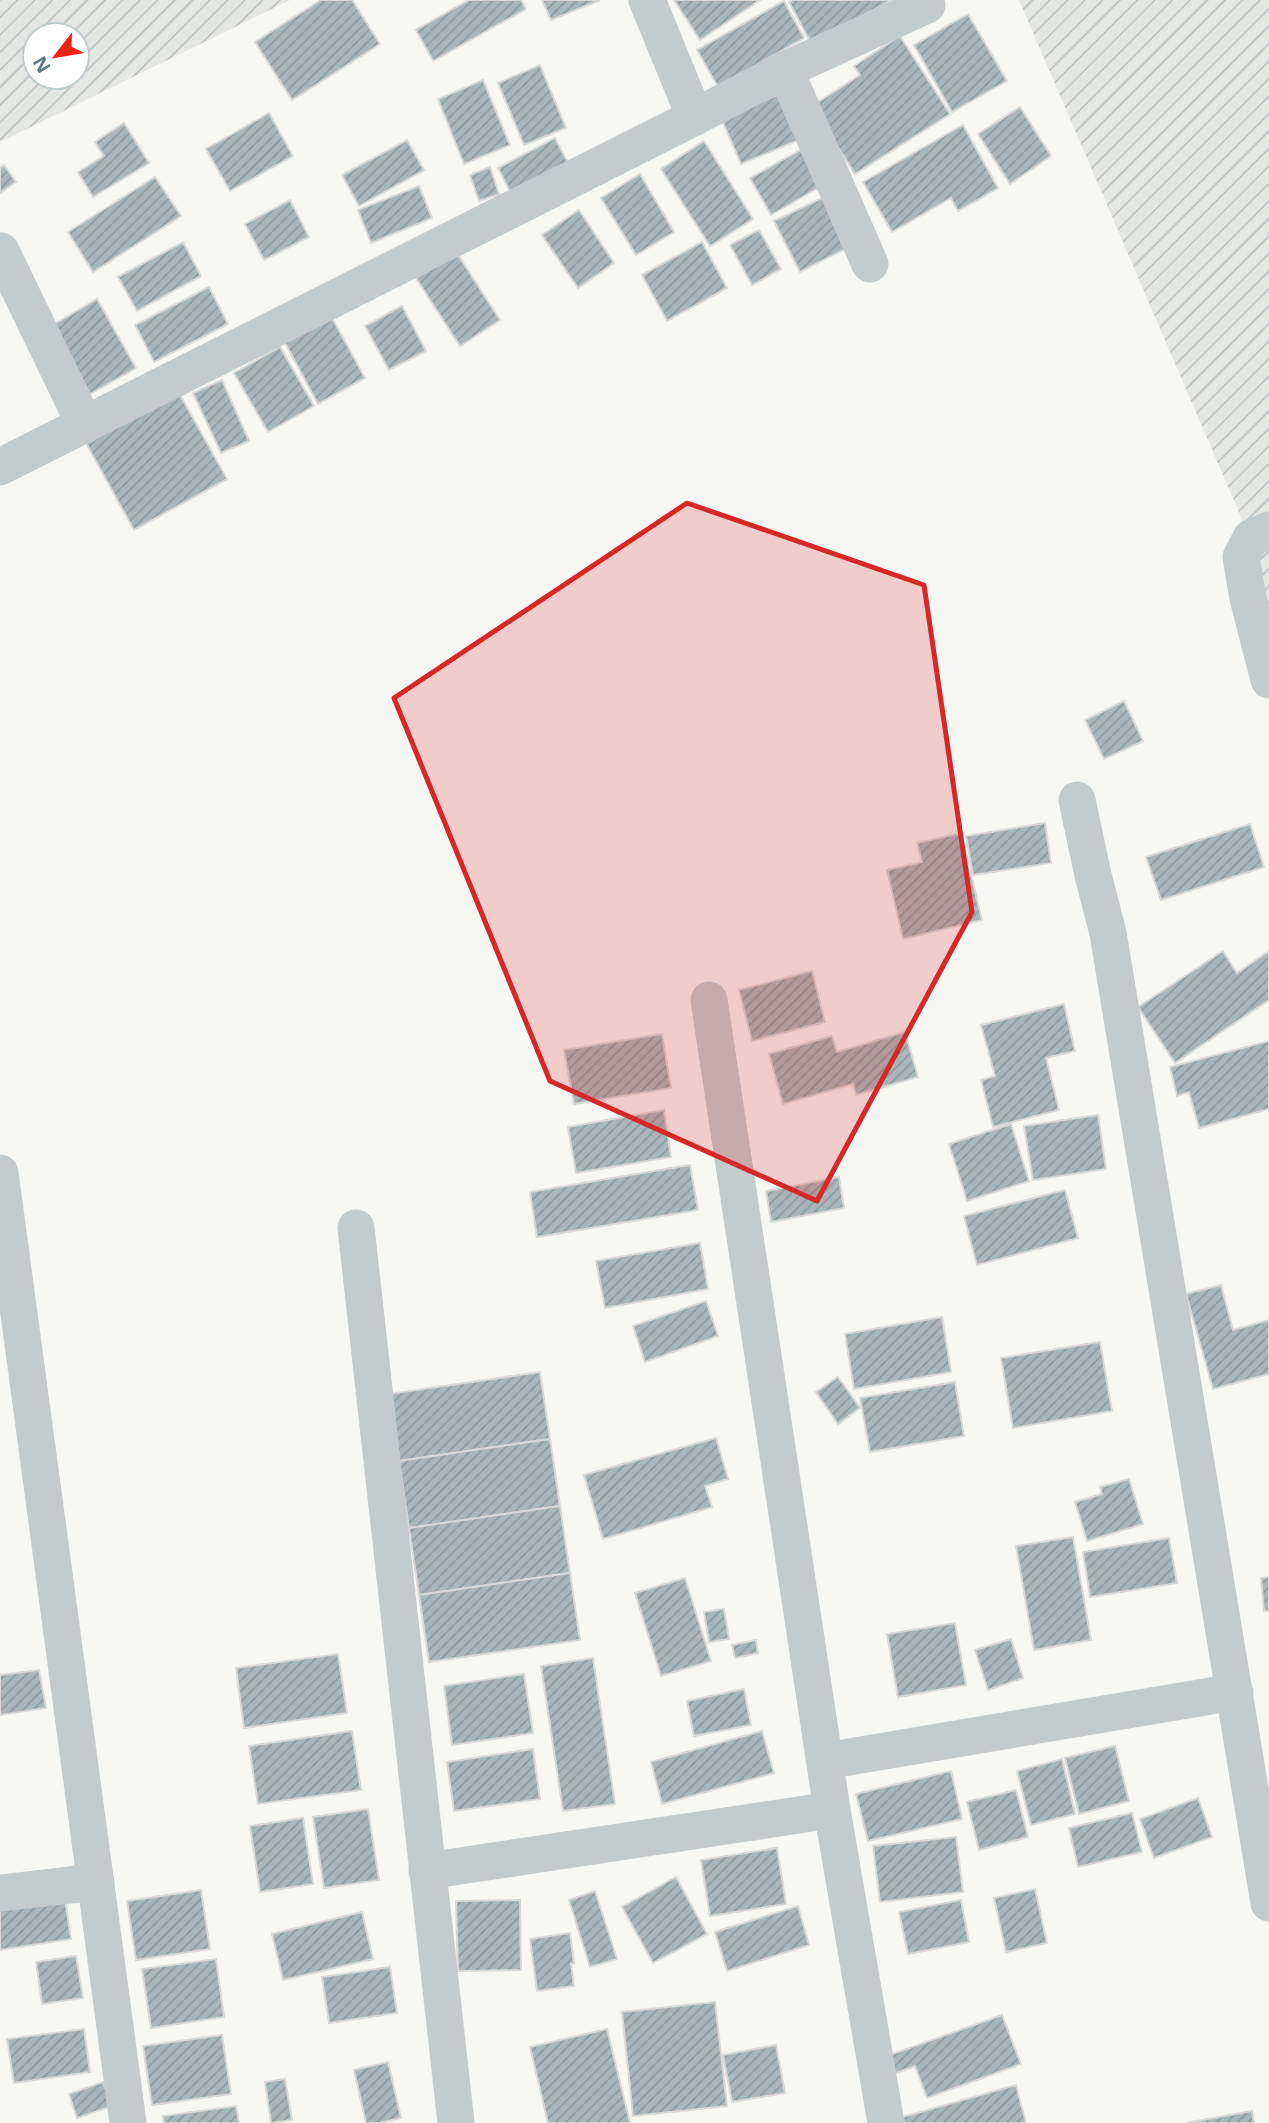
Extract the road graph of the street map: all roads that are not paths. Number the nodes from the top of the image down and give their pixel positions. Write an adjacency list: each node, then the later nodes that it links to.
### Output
1 (647, 0): 4 (street)
2 (925, 0): 3 (street)
3 (785, 70): 4 (street); 6 (street)
4 (695, 117): 7 (street)
5 (1, 251): 7 (street)
6 (870, 264)
7 (85, 425): 8 (street)
8 (0, 467)
9 (1269, 530): 10 (street)
10 (1269, 680)
11 (1077, 800): 16 (street)
12 (709, 1000): 17 (street)
13 (0, 1172): 15 (street)
14 (356, 1228): 19 (street)
15 (15, 1399): 20 (street)
16 (1235, 1692): 17 (street); 22 (street)
17 (825, 1761): 18 (street)
18 (832, 1810): 19 (street); 25 (street)
19 (427, 1871): 24 (street)
20 (96, 1882): 21 (street); 23 (street)
21 (0, 1893)
22 (1269, 1903)
23 (128, 2123)
24 (456, 2123)
25 (886, 2123)

